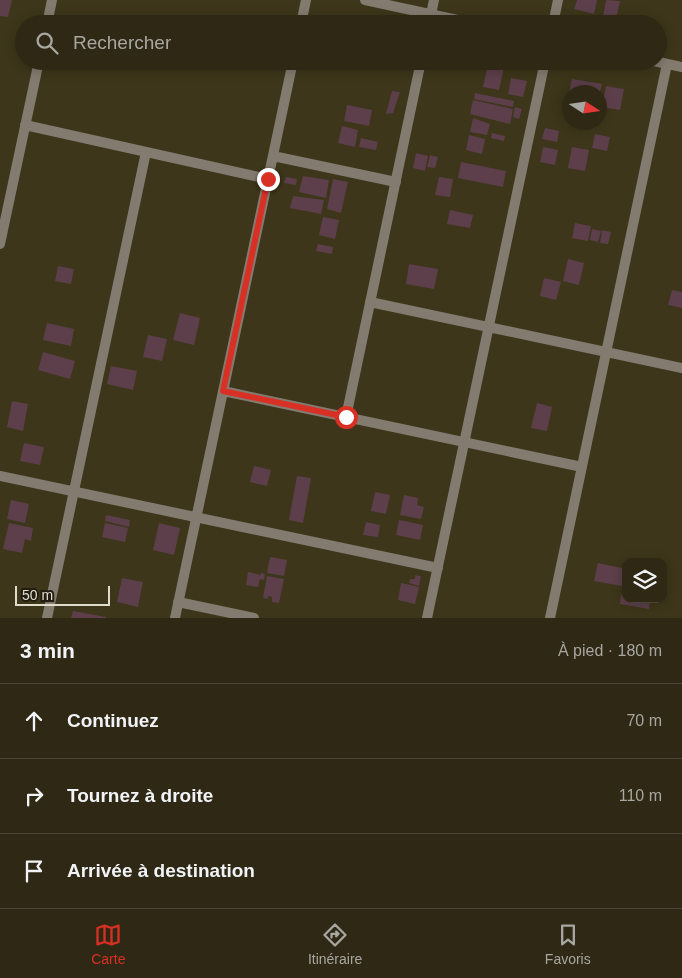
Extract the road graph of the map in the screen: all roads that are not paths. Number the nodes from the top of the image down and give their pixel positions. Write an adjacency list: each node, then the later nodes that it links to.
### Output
1 (52, 0): 6 (street)
2 (306, 0): 7 (street)
3 (364, 0): 8 (street)
4 (434, 0): 9 (street)
5 (558, 0): 10 (street)
6 (49, 15)
7 (303, 15)
8 (416, 15)
9 (431, 15)
10 (555, 15)
11 (668, 64): 12 (street); 13 (street)
12 (682, 67)
13 (667, 69)
14 (37, 70): 19 (street)
15 (291, 70): 21 (street)
16 (419, 70): 23 (street)
17 (543, 70): 26 (street)
18 (667, 70): 27 (street)
19 (25, 125): 20 (street); 24 (street)
20 (146, 152): 22 (street); 34 (street)
21 (273, 156): 22 (street); 23 (street)
22 (268, 179): 29 (street)
23 (396, 182): 25 (street)
24 (0, 244)
25 (370, 302): 26 (street); 30 (street)
26 (489, 327): 27 (street); 31 (street)
27 (606, 352): 28 (street); 32 (street)
28 (682, 368)
29 (223, 391): 30 (street); 35 (street)
30 (346, 417): 31 (street)
31 (464, 442): 32 (street); 36 (street)
32 (582, 467): 42 (street)
33 (0, 476): 34 (street)
34 (74, 491): 35 (street); 38 (street)
35 (196, 517): 36 (street); 37 (street)
36 (438, 568): 41 (street)
37 (178, 602): 39 (street); 40 (street)
38 (47, 618)
39 (175, 618)
40 (254, 618)
41 (427, 618)
42 (550, 618)

